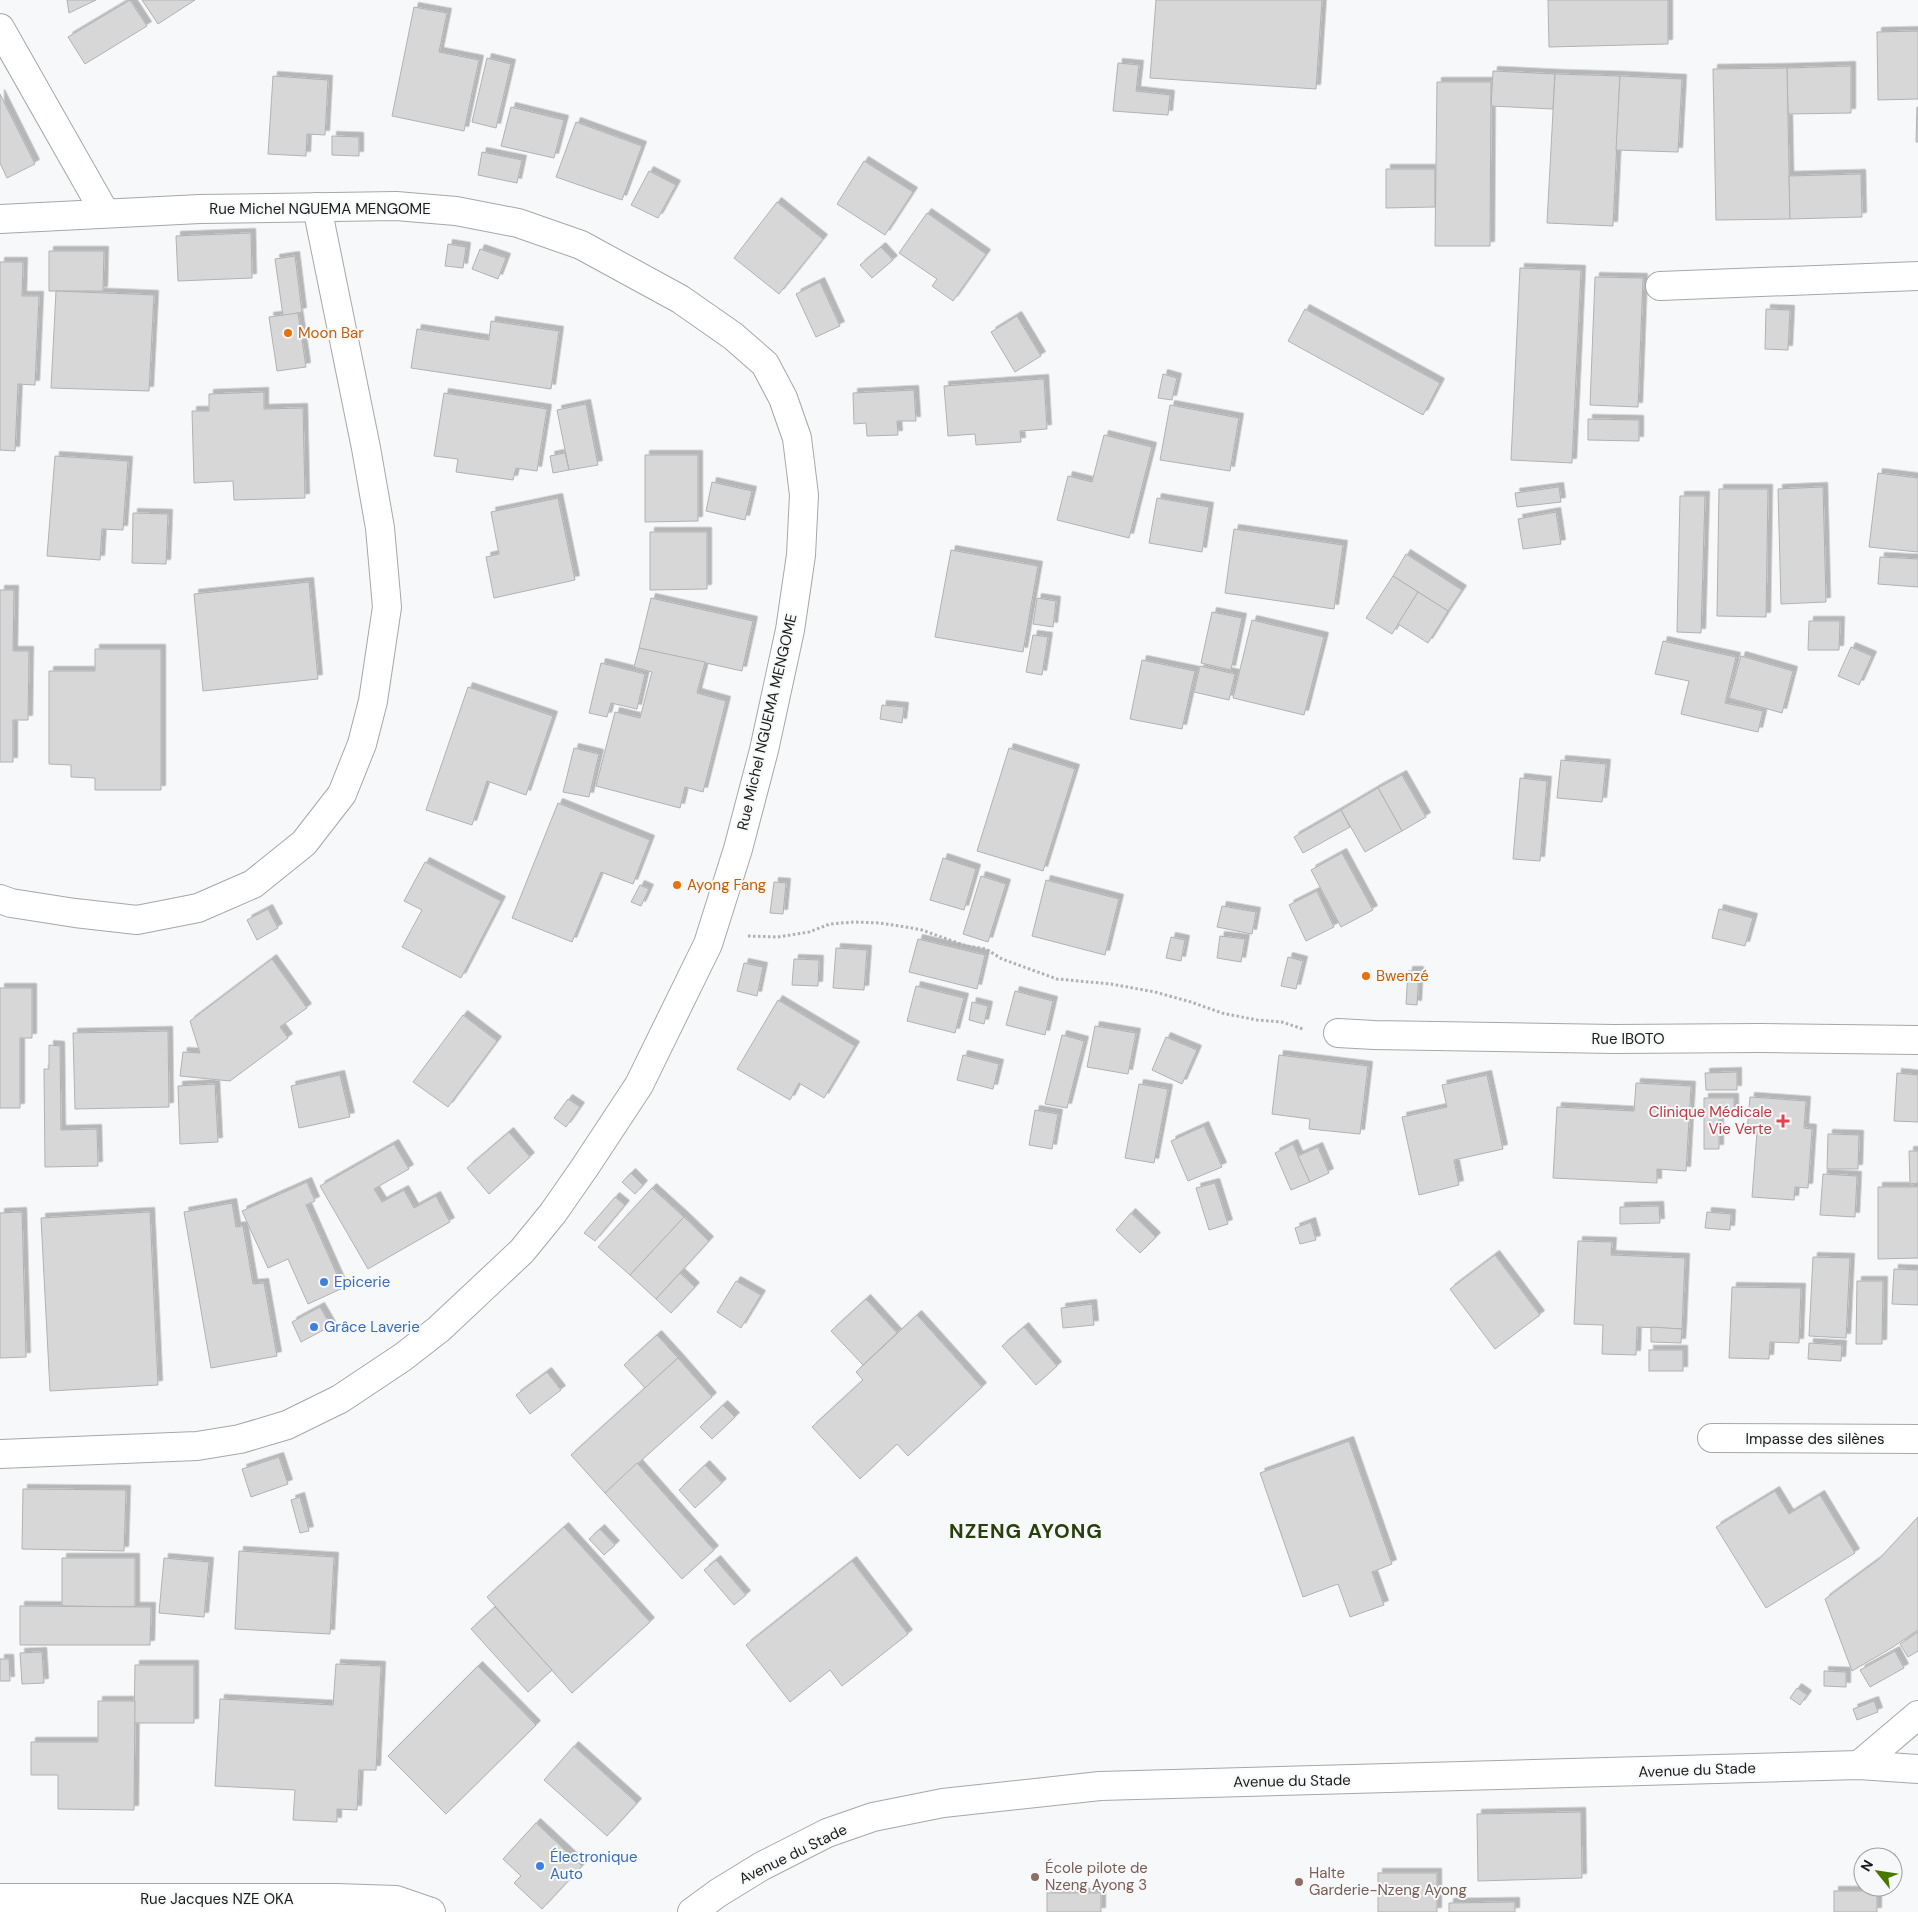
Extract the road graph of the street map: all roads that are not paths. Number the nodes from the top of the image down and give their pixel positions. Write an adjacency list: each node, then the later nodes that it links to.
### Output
1 (0, 28): 3 (street)
2 (317, 206): 3 (street, Rue Michel NGUEMA MENGOME); 7 (street); 12 (street, Rue Michel NGUEMA MENGOME)
3 (105, 213): 4 (street, Rue Michel NGUEMA MENGOME)
4 (0, 219)
5 (1918, 276): 6 (street)
6 (1660, 286)
7 (0, 899)
8 (1338, 1032): 9 (street, Rue IBOTO)
9 (1918, 1040)
10 (1712, 1438): 11 (street, Impasse des silènes)
11 (1918, 1439)
12 (0, 1454)
13 (1918, 1716): 14 (street)
14 (1859, 1765): 15 (street, Avenue du Stade); 18 (street, Avenue du Stade)
15 (1914, 1770)
16 (0, 1898): 17 (street, Rue Jacques NZE OKA)
17 (431, 1912)
18 (692, 1912)

